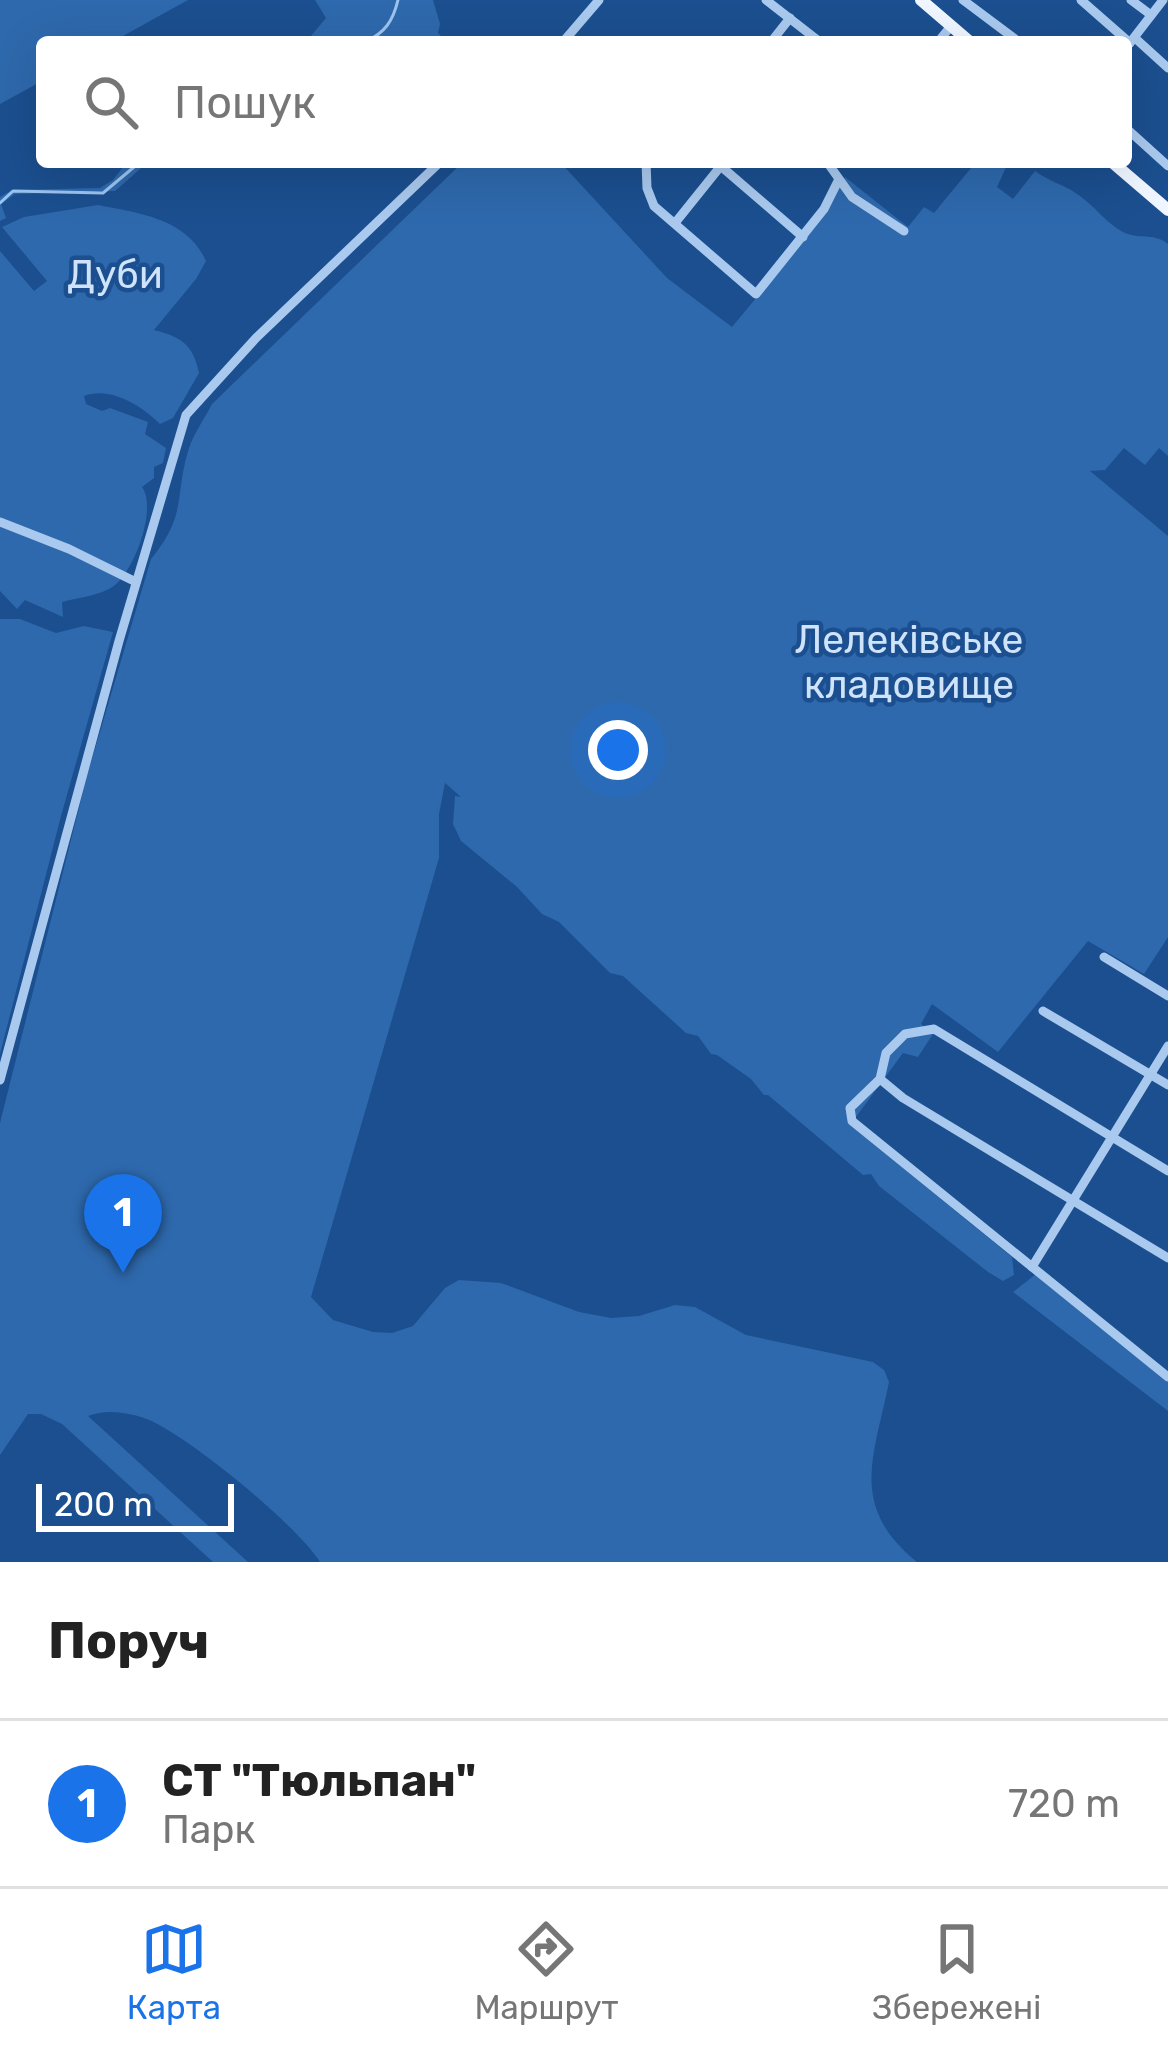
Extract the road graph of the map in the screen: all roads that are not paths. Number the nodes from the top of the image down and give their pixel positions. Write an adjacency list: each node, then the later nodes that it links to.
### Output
1 (599, 0): 11 (street)
2 (766, 0): 9 (street)
3 (921, 0): 10 (main road)
4 (963, 0): 16 (street)
5 (1082, 0): 17 (street)
6 (1131, 0): 8 (street)
7 (1163, 0): 8 (street)
8 (1151, 15): 18 (street)
9 (790, 18): 12 (street); 13 (street)
10 (952, 26): 14 (street); 15 (main road)
11 (568, 36)
12 (776, 36)
13 (812, 36)
14 (943, 36)
15 (963, 36)
16 (1010, 36)
17 (1122, 36)
18 (1132, 40)
19 (1132, 44): 20 (street)
20 (1168, 68)
21 (1132, 133): 22 (street)
22 (1168, 166)
23 (434, 168): 35 (street)
24 (646, 168): 31 (street)
25 (716, 168): 31 (street)
26 (726, 168): 33 (street)
27 (835, 168): 29 (street)
28 (1119, 168): 30 (main road)
29 (838, 181): 32 (street); 33 (street)
30 (1168, 210)
31 (675, 223): 33 (street)
32 (904, 231)
33 (803, 237)
34 (0, 522): 35 (street)
35 (136, 582): 42 (street)
36 (1103, 957): 37 (street)
37 (1168, 996)
38 (1042, 1012): 40 (street)
39 (1168, 1046): 40 (street)
40 (1151, 1075): 43 (street); 44 (street)
41 (880, 1079): 44 (street); 46 (street); 48 (street)
42 (0, 1080)
43 (1168, 1085)
44 (1112, 1138): 45 (street); 46 (street)
45 (1168, 1172)
46 (1073, 1202): 47 (street); 48 (street)
47 (1168, 1258)
48 (1032, 1268): 49 (street)
49 (1168, 1377)

